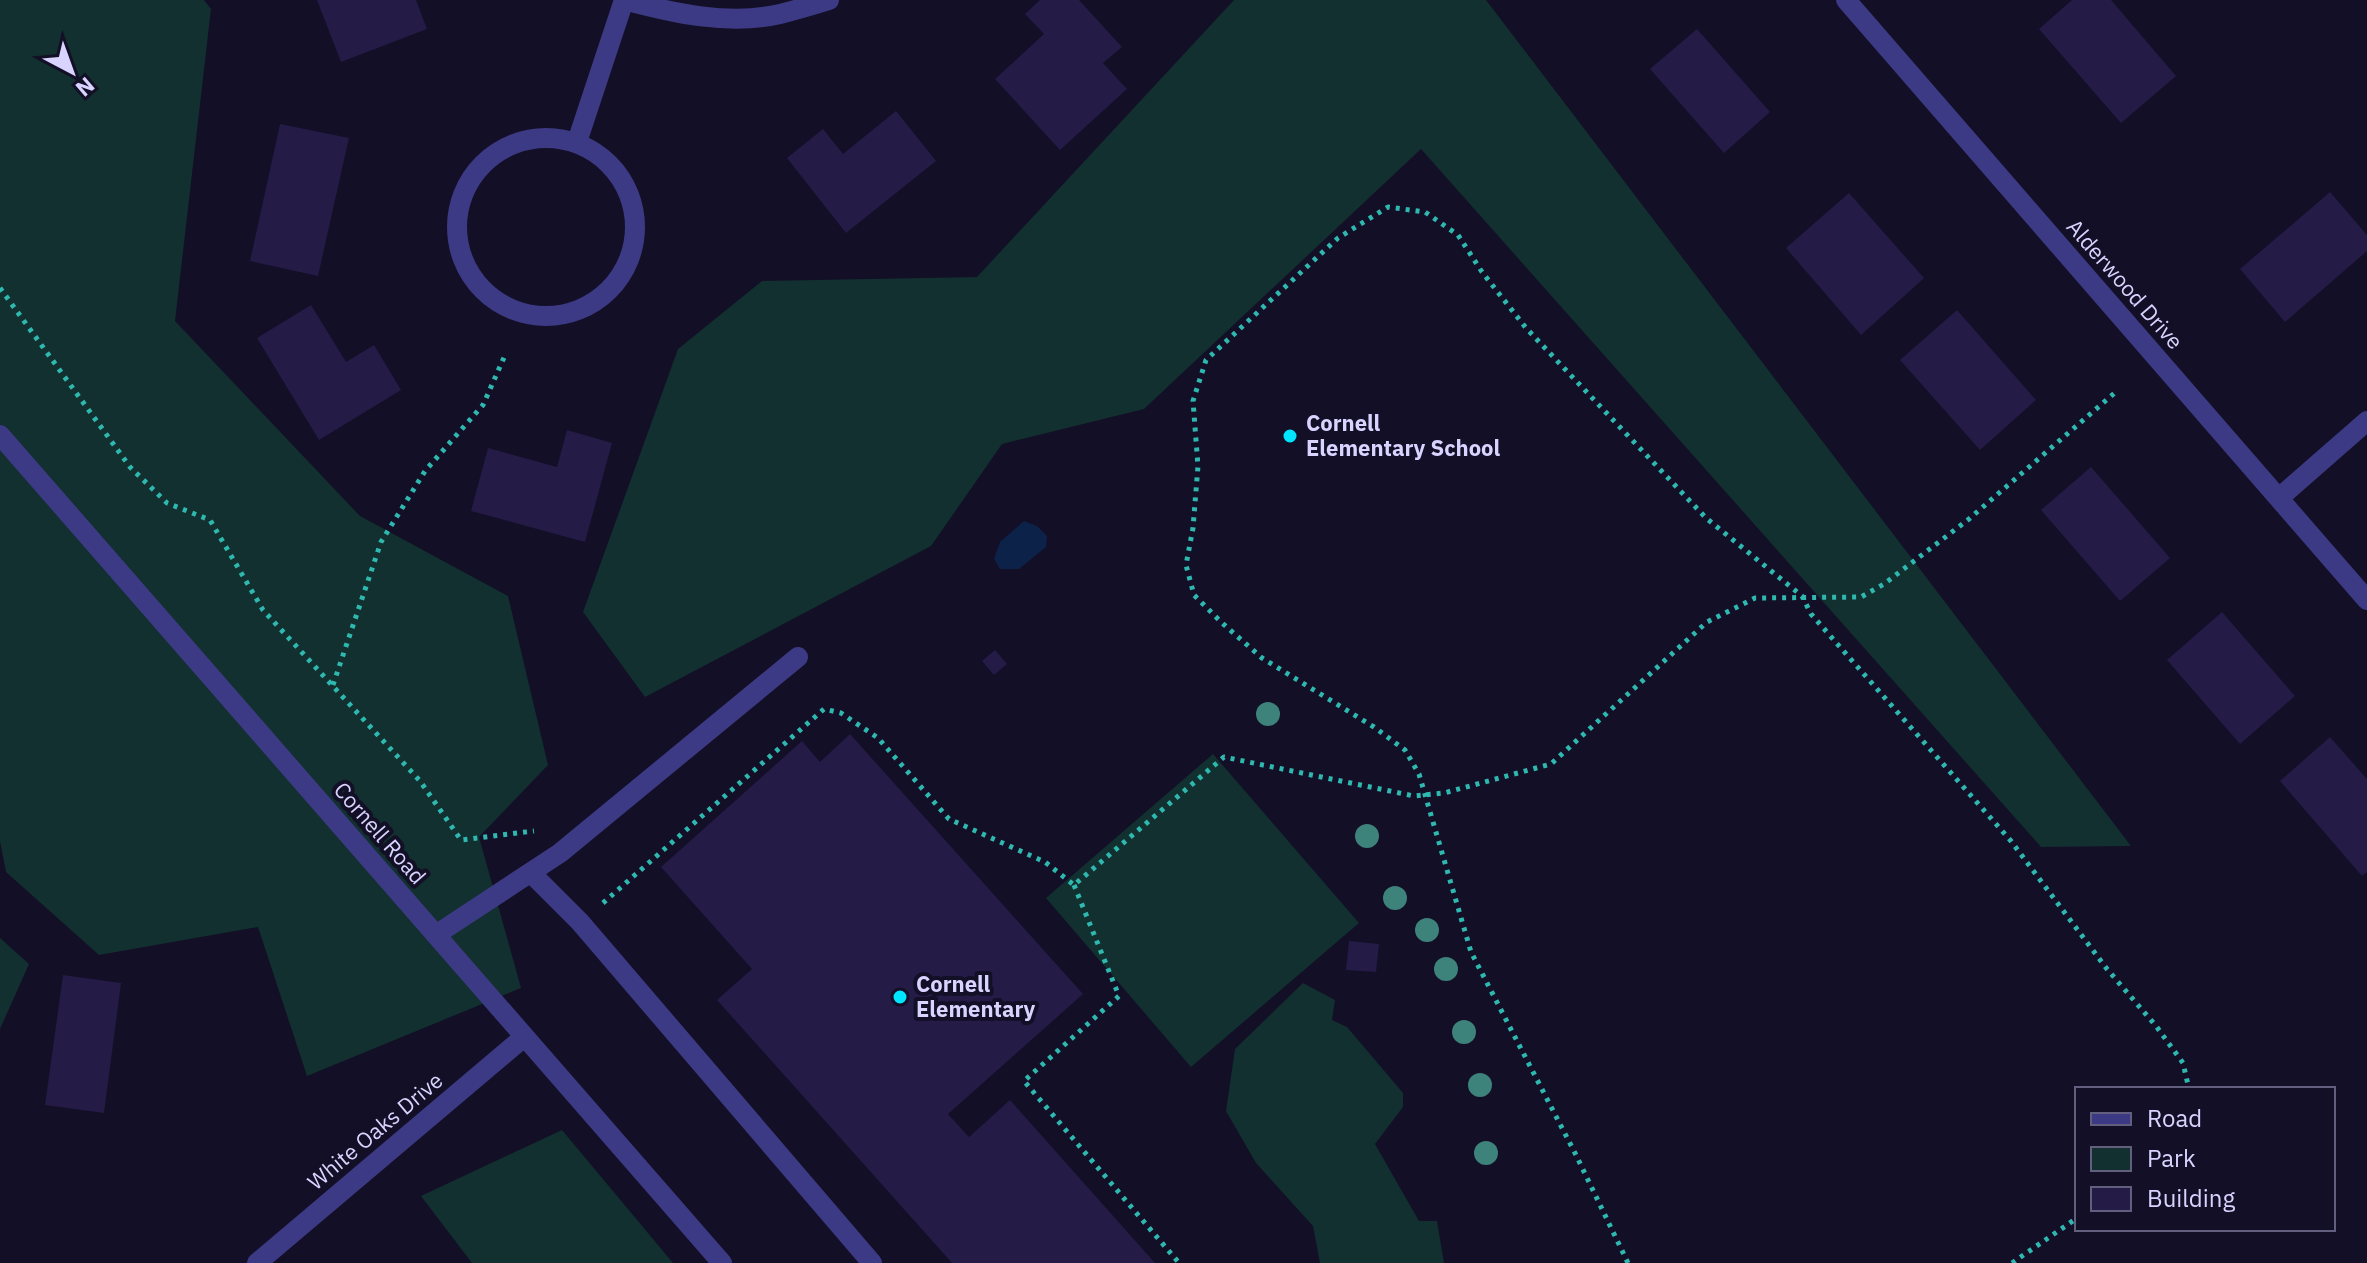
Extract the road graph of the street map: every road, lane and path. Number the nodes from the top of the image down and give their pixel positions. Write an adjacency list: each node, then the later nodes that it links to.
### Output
1 (624, 0): 2 (street); 4 (street)
2 (829, 0)
3 (1846, 0): 10 (street, Alderwood Drive)
4 (577, 142): 4 (street)
5 (0, 288): 14 (path)
6 (506, 353): 14 (path)
7 (2118, 390): 11 (path)
8 (2367, 421): 10 (street)
9 (0, 435): 20 (street, Cornell Road)
10 (2279, 498): 12 (street, Alderwood Drive)
11 (1802, 596): 15 (path); 15 (path); 22 (path)
12 (2367, 600)
13 (798, 657): 17 (street)
14 (333, 686): 16 (path)
15 (1425, 795): 18 (path); 28 (path)
16 (535, 831)
17 (532, 874): 19 (street); 20 (street)
18 (1074, 885): 19 (path); 27 (path)
19 (580, 922): 26 (street)
20 (437, 934): 21 (street, Cornell Road)
21 (524, 1037): 24 (street, White Oaks Drive); 25 (street, Cornell Road)
22 (2189, 1087)
23 (2075, 1219): 29 (path)
24 (257, 1263)
25 (722, 1263)
26 (872, 1263)
27 (1179, 1263)
28 (1628, 1263)
29 (2012, 1263)

